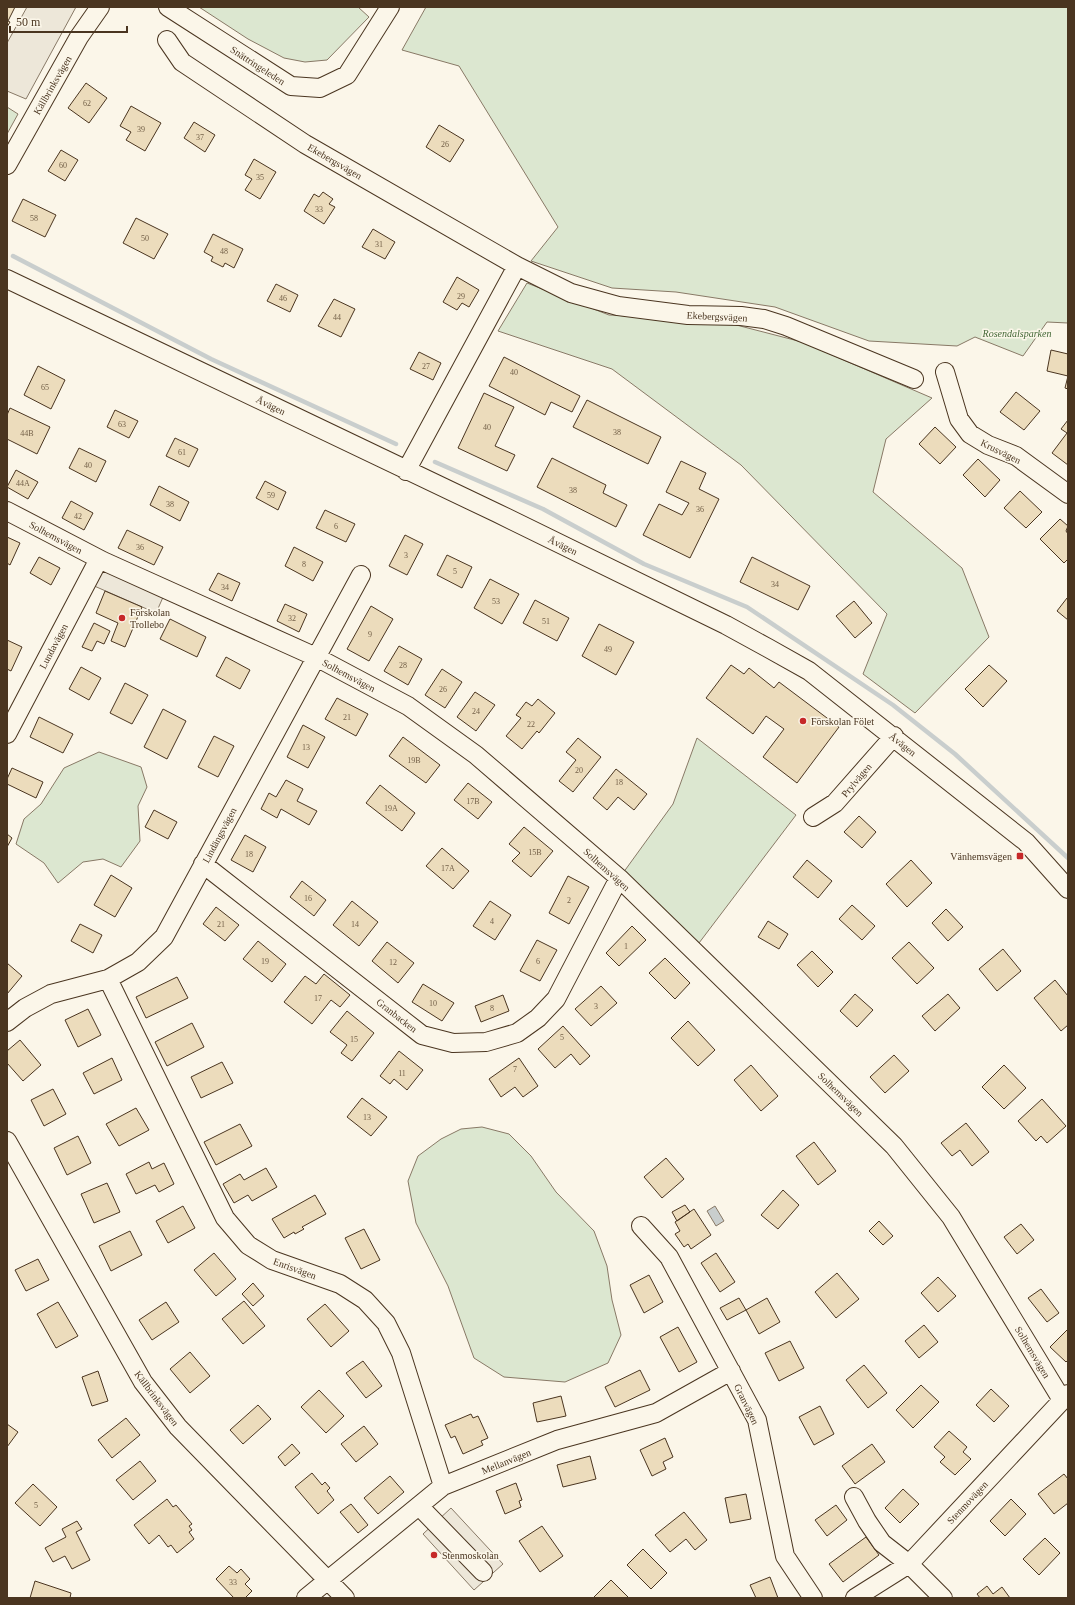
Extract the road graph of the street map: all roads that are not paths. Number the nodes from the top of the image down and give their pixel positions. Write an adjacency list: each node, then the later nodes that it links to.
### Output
1 (100, 7): 5 (street, Källbrinksvägen)
2 (168, 7): 3 (street, Snättringeleden)
3 (390, 7)
4 (167, 40): 6 (street, Ekebergsvägen)
5 (7, 165)
6 (516, 266): 9 (street, Ekebergsvägen); 10 (street)
7 (7, 279): 10 (street, Åvägen)
8 (945, 372): 11 (street, Krusvägen)
9 (914, 379)
10 (406, 471): 17 (street, Åvägen)
11 (1068, 494)
12 (7, 511): 13 (street, Solhemsvägen)
13 (99, 559): 15 (street, Solhemsvägen); 16 (street, Lundavägen)
14 (361, 575): 15 (street, Lindängsvägen)
15 (316, 657): 19 (street, Lindängsvägen); 20 (street, Solhemsvägen)
16 (7, 734)
17 (894, 736): 18 (street, Prylvägen); 21 (street, Åvägen)
18 (813, 817)
19 (203, 864): 20 (street, Granbacken); 22 (street, Lindängsvägen)
20 (619, 878): 27 (street, Solhemsvägen)
21 (1068, 889)
22 (108, 979): 23 (street, Lindängsvägen); 28 (street, Enrisvägen)
23 (7, 1022)
24 (7, 1141): 33 (street, Källbrinksvägen)
25 (641, 1226): 26 (street, Granvägen)
26 (730, 1371): 28 (street, Mellanvägen); 36 (street, Granvägen)
27 (1065, 1397): 31 (street, Stenmovägen)
28 (444, 1486): 30 (street, Mellanvägen)
29 (854, 1497): 31 (street)
30 (419, 1506): 32 (street); 33 (street, Mellanvägen)
31 (909, 1564): 37 (street, Stenmovägen); 38 (street)
32 (483, 1572)
33 (328, 1581): 34 (street, Mellanvägen); 35 (street, Källbrinksvägen)
34 (306, 1598)
35 (345, 1598)
36 (813, 1598)
37 (855, 1598)
38 (943, 1598)

